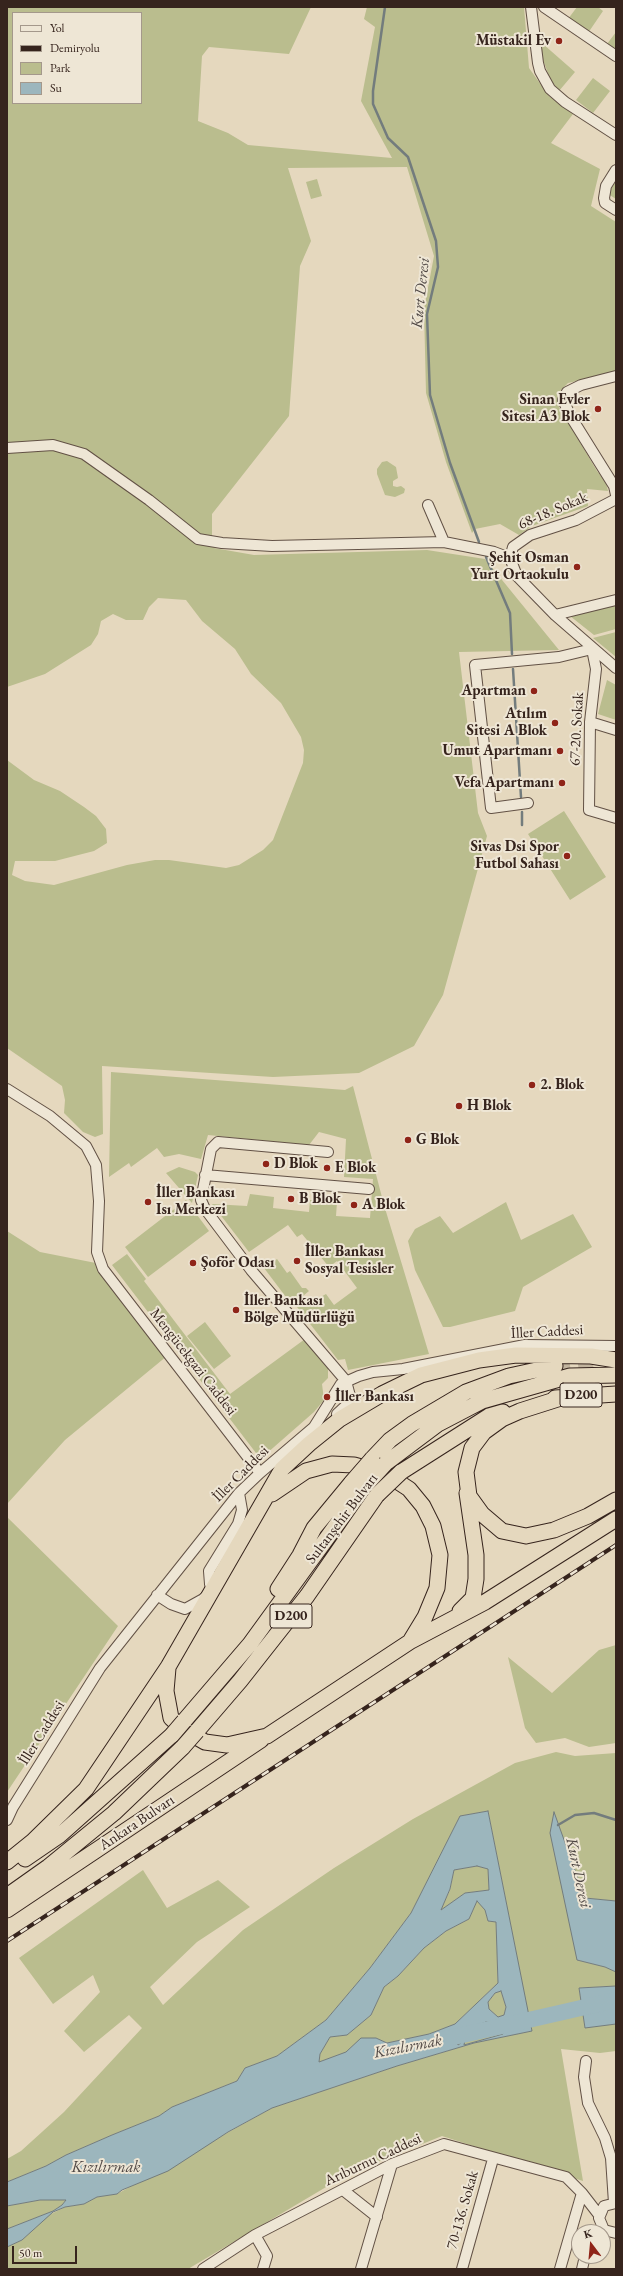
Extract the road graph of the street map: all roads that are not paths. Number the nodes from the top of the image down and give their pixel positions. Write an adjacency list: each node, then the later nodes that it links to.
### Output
1 (531, 7): 4 (street)
2 (544, 7): 3 (street)
3 (616, 56)
4 (616, 135)
5 (616, 170): 6 (street)
6 (616, 210)
7 (616, 376): 9 (street)
8 (7, 448): 12 (street)
9 (615, 489)
10 (616, 499): 13 (street, 68-18. Sokak)
11 (428, 505): 12 (street)
12 (444, 542): 13 (street)
13 (510, 558): 15 (street)
14 (616, 600): 15 (street)
15 (555, 615): 16 (street)
16 (592, 649): 17 (street); 18 (street, 67-20. Sokak); 20 (street)
17 (616, 668)
18 (590, 722): 19 (street); 21 (street, 67-20. Sokak)
19 (616, 730)
20 (528, 803)
21 (616, 818)
22 (7, 1089): 35 (street, Mengücekgazi Caddesi)
23 (328, 1152): 24 (street)
24 (205, 1175): 25 (street); 30 (street)
25 (369, 1189)
26 (616, 1346): 30 (street, İller Caddesi)
27 (616, 1360): 38 (highway)
28 (555, 1366): 34 (highway)
29 (616, 1375): 34 (highway, Sultanşehir Bulvarı / D200)
30 (346, 1381): 33 (street, İller Caddesi); 33 (street)
31 (616, 1394): 32 (highway, Sultanşehir Bulvarı / D200)
32 (564, 1397): 36 (highway); 47 (highway, Sultanşehir Bulvarı / D200, bridge)
33 (314, 1427): 35 (street, İller Caddesi)
34 (379, 1461): 50 (highway, bridge)
35 (260, 1473): 37 (street, İller Caddesi)
36 (467, 1478): 39 (highway); 43 (highway)
37 (239, 1493): 41 (street); 42 (street, İller Caddesi)
38 (268, 1497): 41 (highway); 44 (highway)
39 (616, 1500)
40 (616, 1519): 43 (highway, Ankara Bulvarı)
41 (213, 1591): 42 (street); 45 (highway)
42 (157, 1595): 48 (street, İller Caddesi)
43 (454, 1618): 44 (highway, Ankara Bulvarı)
44 (411, 1641): 46 (highway, Ankara Bulvarı)
45 (168, 1667): 46 (highway); 49 (highway)
46 (267, 1736): 52 (highway, Ankara Bulvarı)
47 (183, 1747): 51 (highway, Ankara Bulvarı / D200)
48 (7, 1820)
49 (7, 1862)
50 (7, 1871)
51 (7, 1896)
52 (7, 1910)
53 (586, 2061): 58 (street)
54 (493, 2159): 55 (street, Arıburnu Caddesi); 57 (street, Arıburnu Caddesi); 67 (street, 70-136. Sokak)
55 (392, 2164): 56 (street, Arıburnu Caddesi); 59 (street)
56 (343, 2190): 59 (street); 63 (street, Arıburnu Caddesi)
57 (582, 2193): 60 (street, Arıburnu Caddesi); 68 (street)
58 (615, 2203): 60 (street)
59 (377, 2217): 66 (street)
60 (599, 2219): 61 (street); 62 (street, Arıburnu Caddesi)
61 (597, 2224)
62 (616, 2233)
63 (255, 2235): 64 (street, Arıburnu Caddesi); 65 (street)
64 (203, 2269)
65 (263, 2269)
66 (361, 2269)
67 (462, 2269)
68 (560, 2269)

